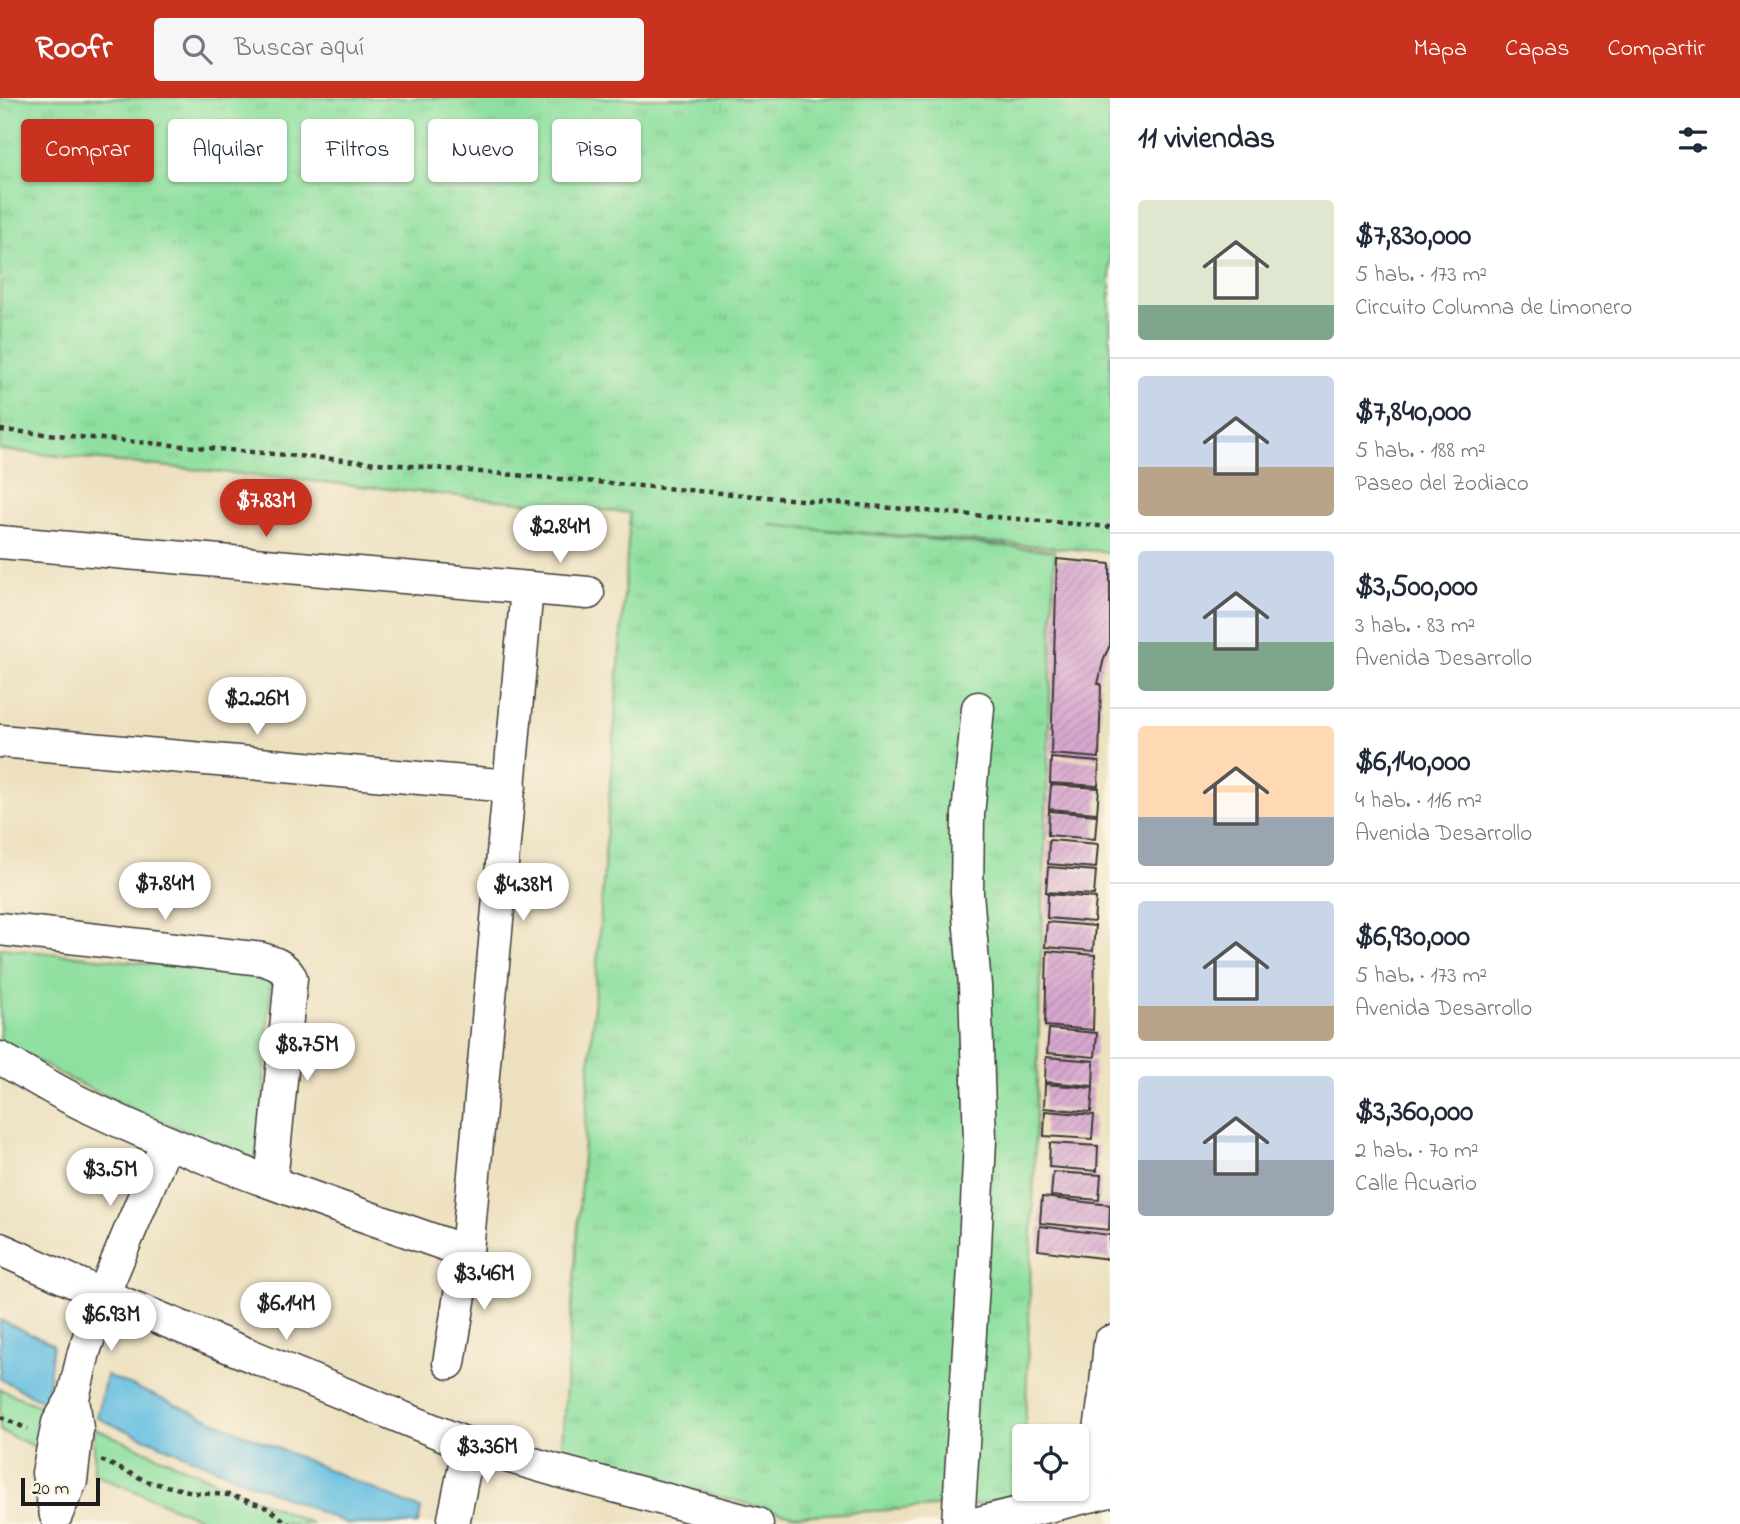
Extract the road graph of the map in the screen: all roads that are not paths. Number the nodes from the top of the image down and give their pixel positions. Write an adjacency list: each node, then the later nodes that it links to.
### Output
1 (0, 542): 2 (street)
2 (527, 588): 3 (street); 6 (street)
3 (588, 593)
4 (978, 708): 21 (street)
5 (0, 741): 6 (street)
6 (510, 786): 12 (street)
7 (0, 929): 10 (street)
8 (0, 1058): 9 (street)
9 (167, 1142): 10 (street); 13 (street)
10 (271, 1182): 12 (street)
11 (0, 1249): 13 (street)
12 (467, 1252): 15 (street)
13 (103, 1295): 16 (street); 18 (street)
14 (1109, 1352): 17 (street)
15 (449, 1363)
16 (469, 1445): 19 (street); 20 (street)
17 (1102, 1493): 22 (street)
18 (55, 1520)
19 (453, 1524)
20 (757, 1524)
21 (958, 1524)
22 (974, 1524)

